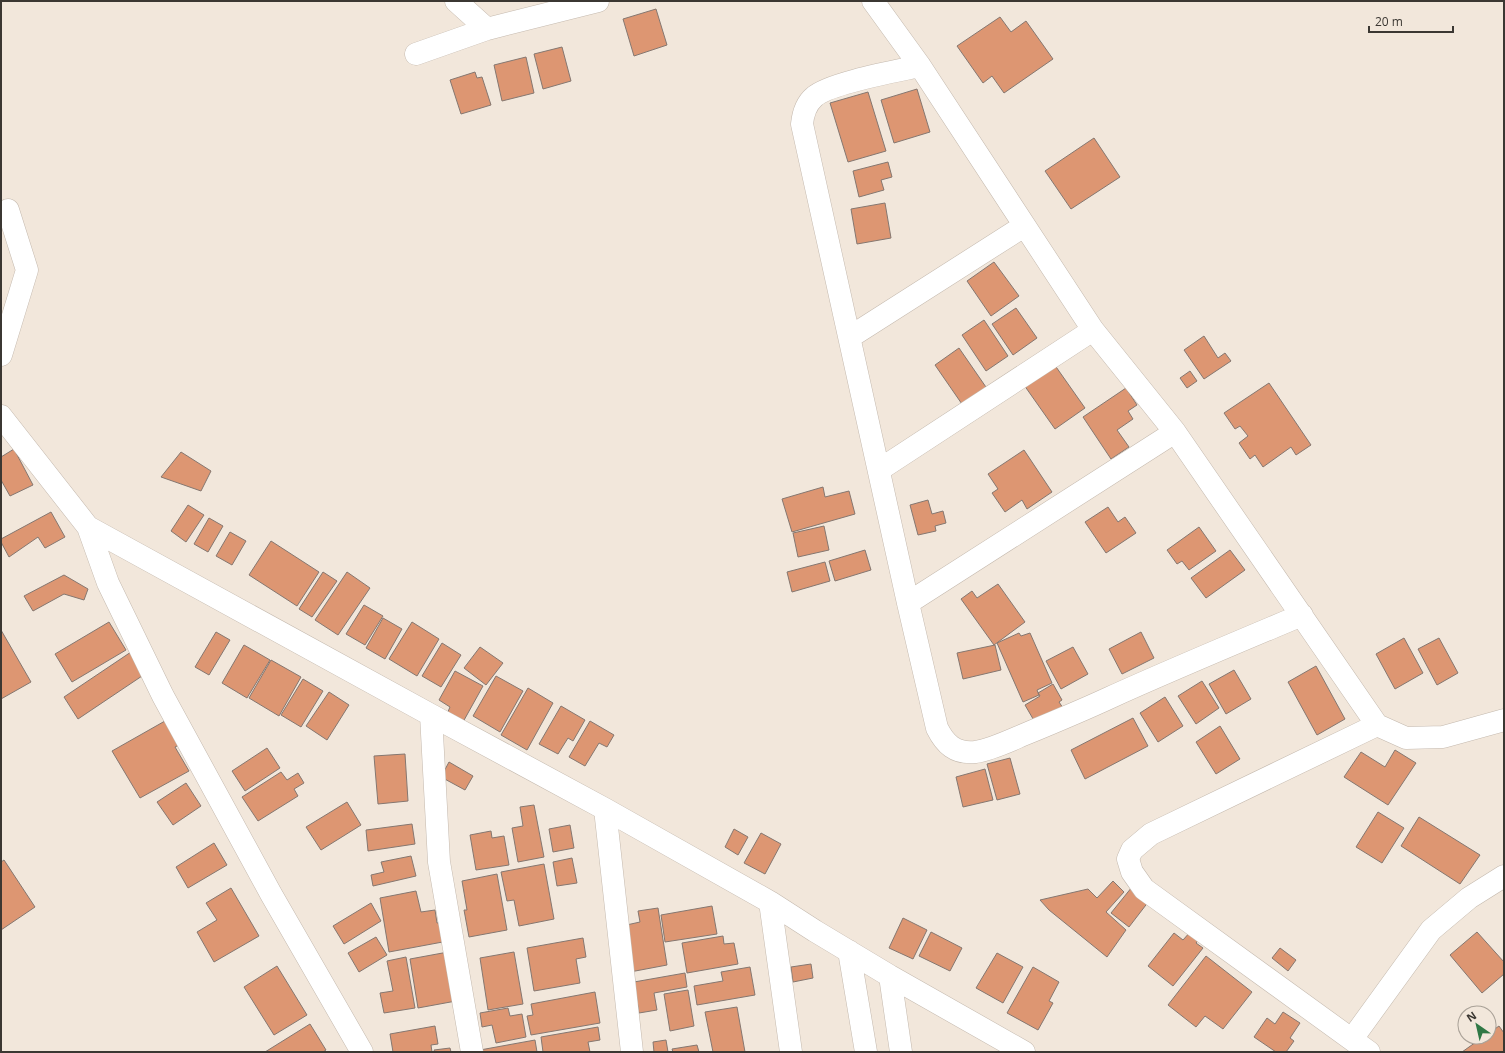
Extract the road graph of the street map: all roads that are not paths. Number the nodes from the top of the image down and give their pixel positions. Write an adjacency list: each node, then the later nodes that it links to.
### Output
1 (456, 1): 4 (street)
2 (873, 1): 6 (street)
3 (590, 2): 4 (street)
4 (487, 30): 5 (street)
5 (416, 54)
6 (920, 66): 8 (street); 10 (street)
7 (8, 210): 11 (street)
8 (1024, 226): 9 (street); 10 (street)
9 (1092, 330): 13 (street); 14 (street)
10 (850, 337): 14 (street)
11 (1, 355)
12 (1, 416): 15 (street)
13 (1175, 432): 16 (street); 17 (street)
14 (879, 470): 16 (street)
15 (88, 527): 18 (street); 27 (street)
16 (908, 603): 17 (street)
17 (1302, 615): 20 (street)
18 (431, 715): 21 (street); 28 (street)
19 (1504, 720): 20 (street)
20 (1377, 725): 26 (street)
21 (605, 809): 23 (street); 29 (street)
22 (1504, 876): 26 (street)
23 (770, 902): 24 (street); 30 (street)
24 (849, 950): 25 (street); 31 (street)
25 (890, 976): 32 (street); 33 (street)
26 (1360, 1045)
27 (362, 1052)
28 (472, 1052)
29 (632, 1052)
30 (791, 1052)
31 (866, 1052)
32 (901, 1052)
33 (1024, 1052)

